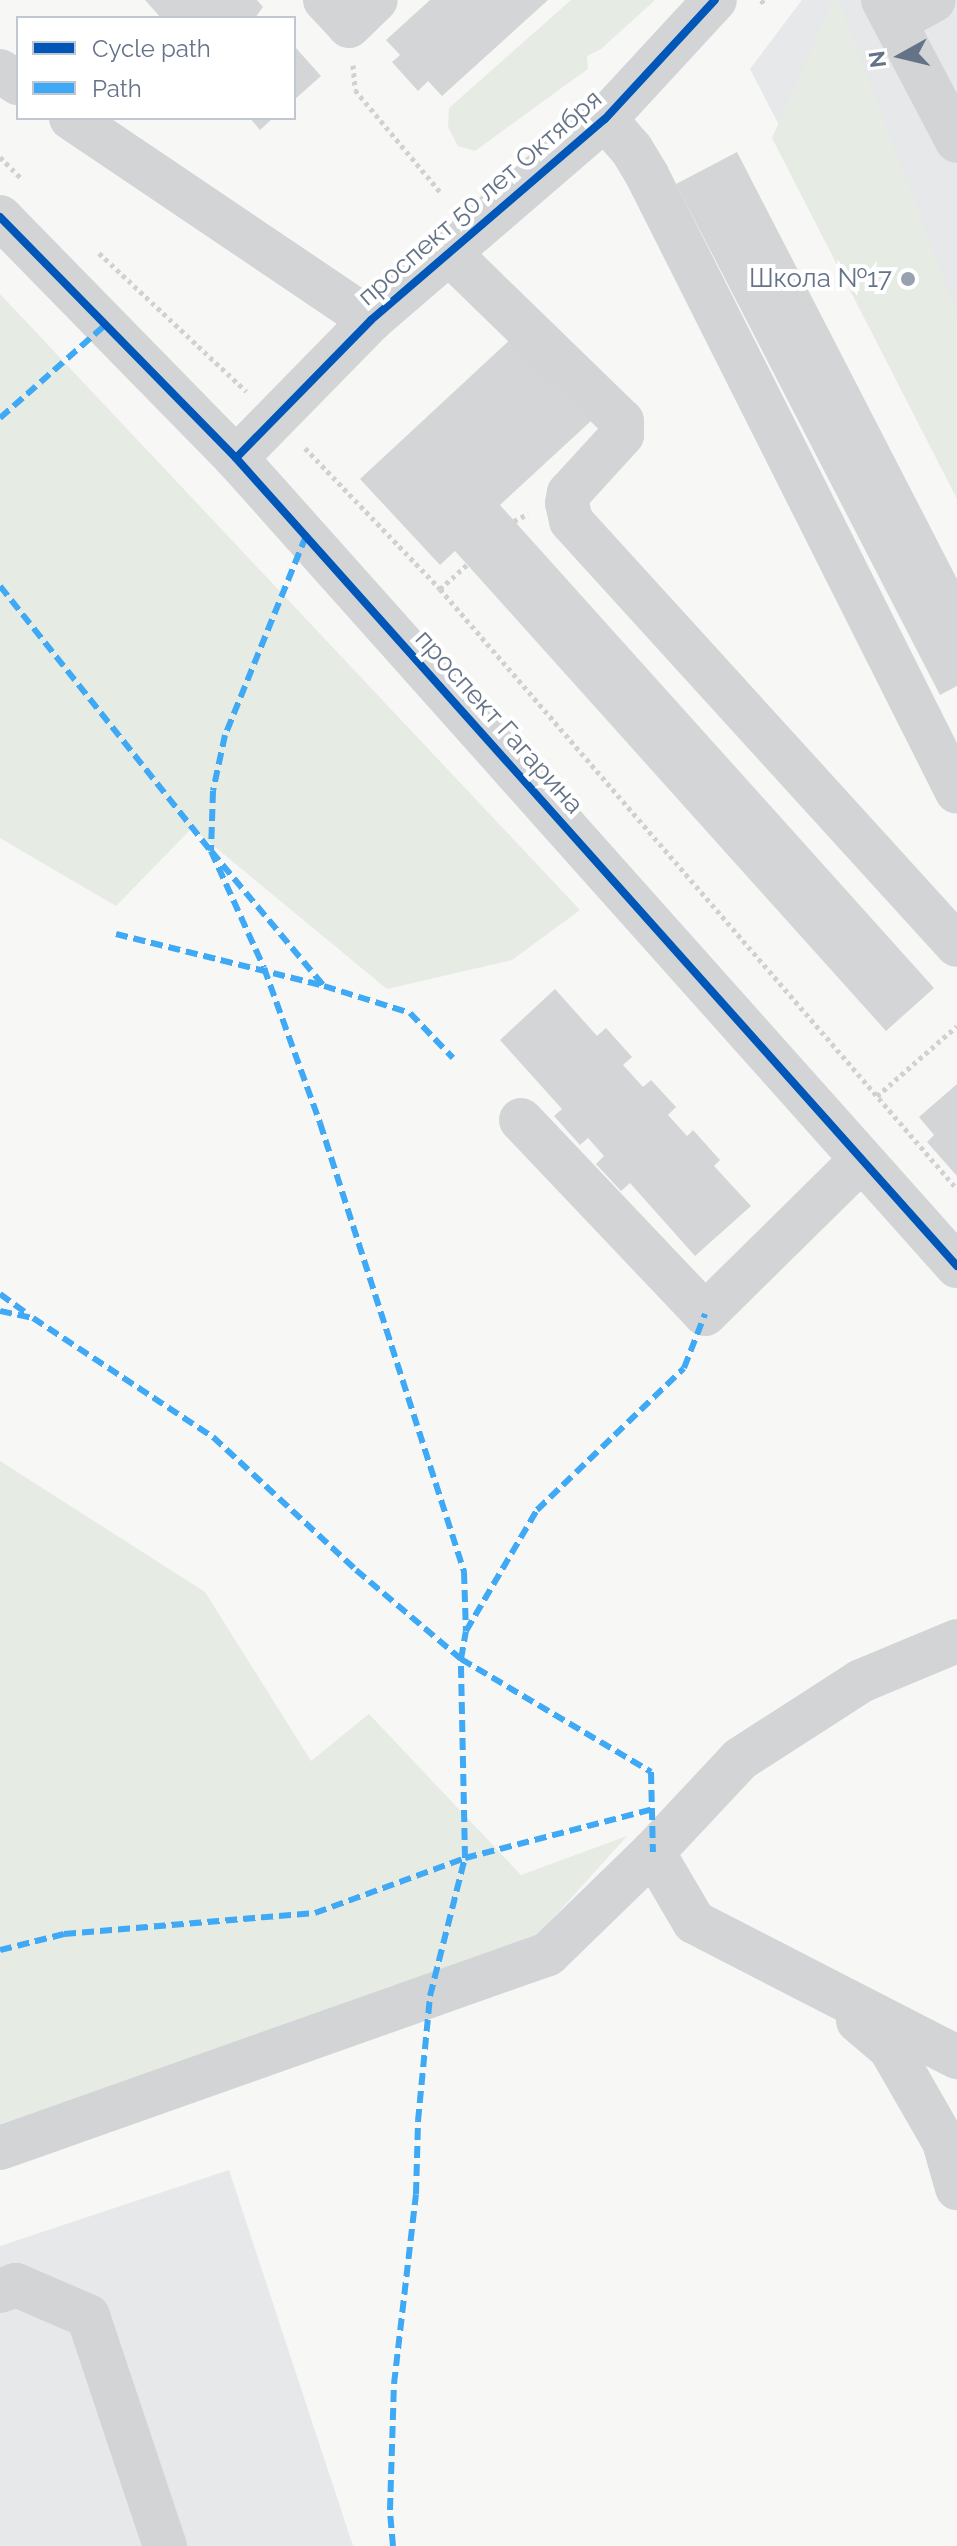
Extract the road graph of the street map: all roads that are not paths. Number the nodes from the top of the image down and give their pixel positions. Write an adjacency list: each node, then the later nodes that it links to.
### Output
1 (715, 0): 4 (street, проспект 50 лет Октября)
2 (934, 0): 3 (street)
3 (889, 10): 6 (street)
4 (605, 119): 8 (street, проспект 50 лет Октября); 11 (street)
5 (74, 120): 9 (street)
6 (957, 141)
7 (15, 201): 10 (street, проспект Гагарина)
8 (449, 253): 9 (street, проспект 50 лет Октября); 12 (street)
9 (371, 320): 10 (street, проспект 50 лет Октября)
10 (236, 458): 14 (street, проспект Гагарина)
11 (957, 792)
12 (956, 940)
13 (521, 1120): 14 (street)
14 (861, 1160): 15 (street, проспект Гагарина)
15 (951, 1247)
16 (957, 1641): 17 (street)
17 (653, 1852): 18 (street); 20 (street)
18 (813, 1984): 19 (street); 21 (street)
19 (957, 2057)
20 (0, 2148)
21 (957, 2188)
22 (0, 2291): 23 (street)
23 (165, 2546)

